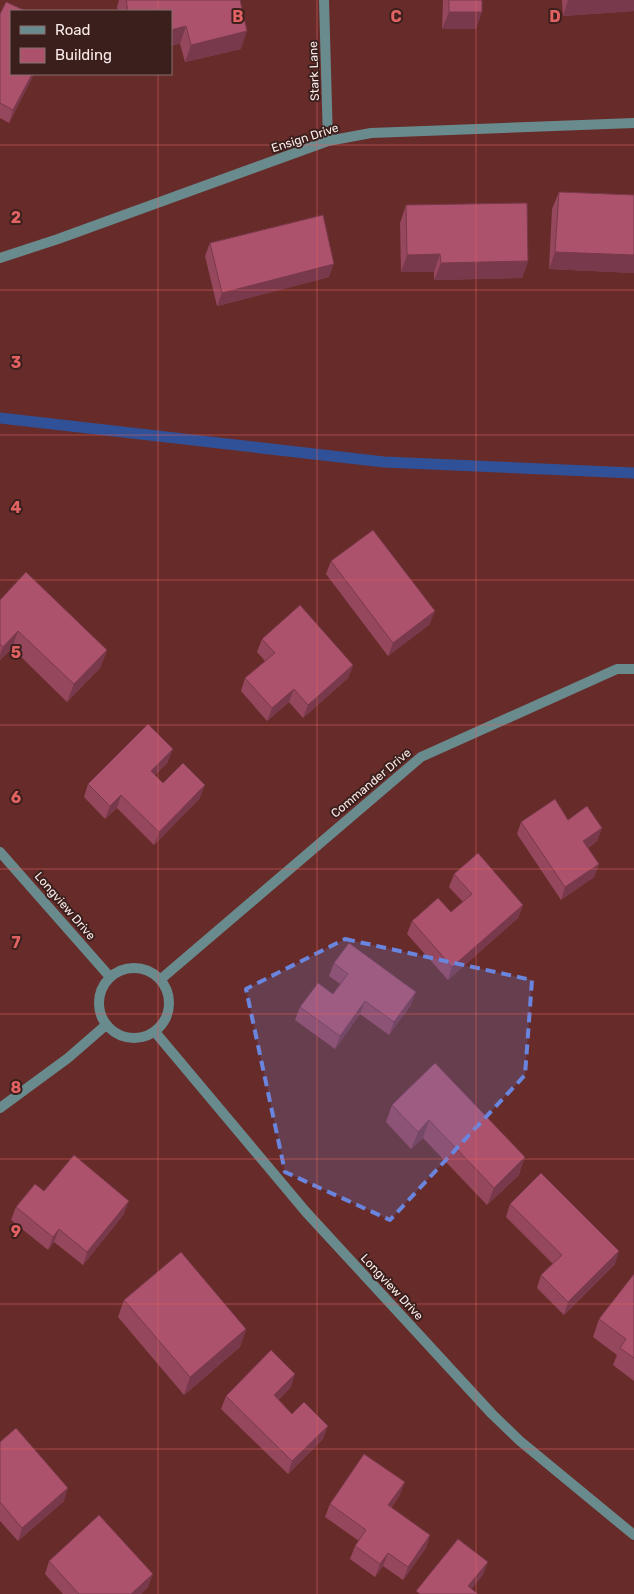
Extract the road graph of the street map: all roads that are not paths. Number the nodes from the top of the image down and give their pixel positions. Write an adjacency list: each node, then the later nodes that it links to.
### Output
1 (324, 0): 3 (street, Stark Lane)
2 (634, 123): 3 (street, Ensign Drive)
3 (328, 141): 4 (street, Ensign Drive)
4 (0, 258)
5 (634, 669): 8 (street, Commander Drive)
6 (0, 852): 7 (street, Longview Drive)
7 (110, 977): 8 (street); 9 (street)
8 (160, 979): 10 (street)
9 (106, 1025): 10 (street); 11 (street)
10 (155, 1032): 12 (street, Longview Drive)
11 (0, 1108)
12 (634, 1536)

